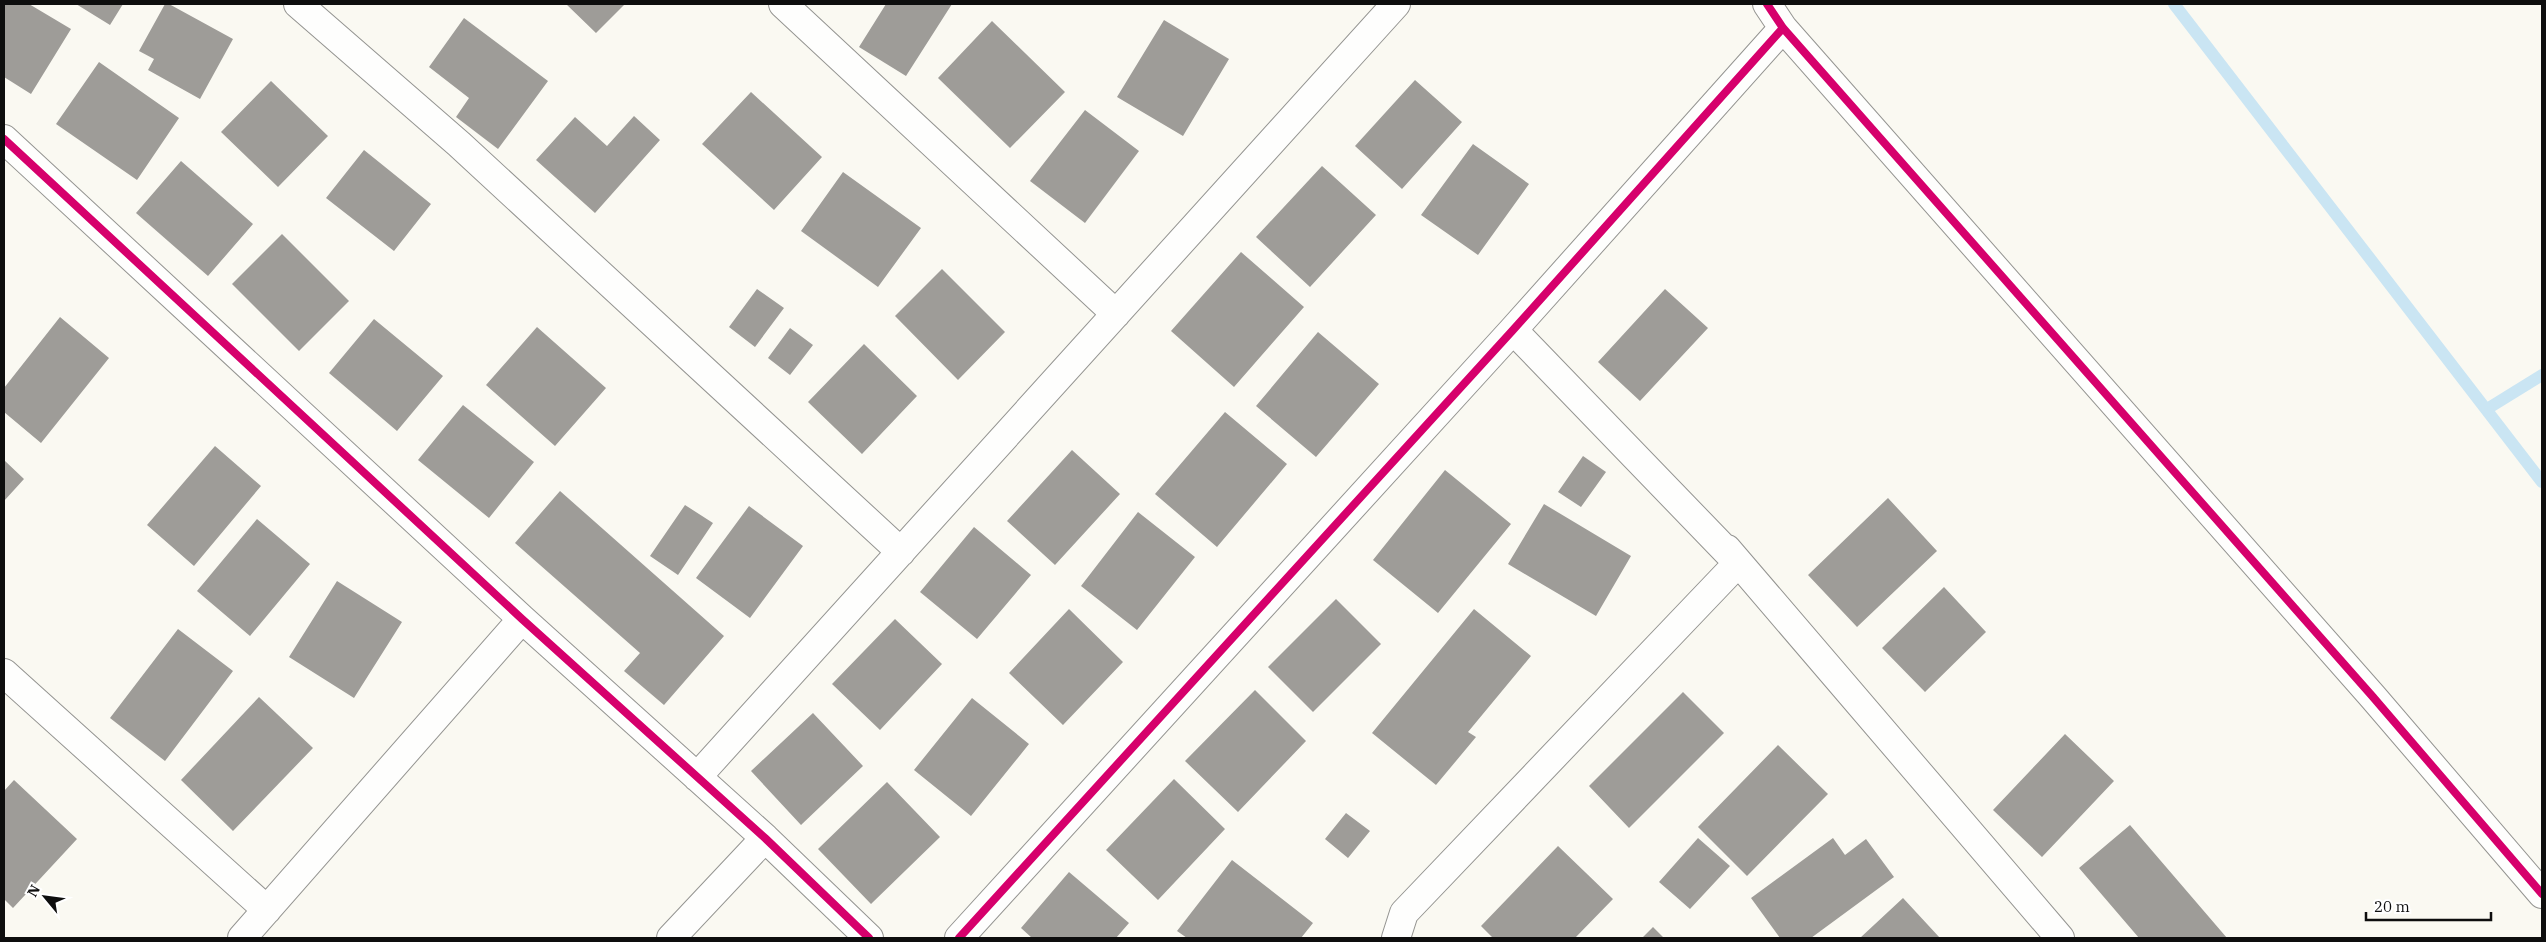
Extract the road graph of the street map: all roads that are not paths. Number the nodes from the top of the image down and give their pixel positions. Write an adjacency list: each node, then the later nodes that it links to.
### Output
1 (298, 4): 9 (street)
2 (783, 4): 7 (street)
3 (1396, 4): 7 (street)
4 (1764, 4): 5 (street)
5 (1783, 28): 8 (street); 15 (street)
6 (4, 139): 11 (street)
7 (1116, 314): 9 (street)
8 (1520, 322): 10 (street); 20 (street)
9 (901, 552): 13 (street)
10 (1738, 563): 21 (street); 22 (street)
11 (522, 619): 13 (street); 16 (street)
12 (4, 673): 16 (street)
13 (697, 777): 14 (street)
14 (765, 838): 18 (street); 19 (street)
15 (2542, 894)
16 (267, 910): 17 (street)
17 (242, 938)
18 (671, 938)
19 (869, 938)
20 (959, 938)
21 (1396, 938)
22 (2060, 938)

